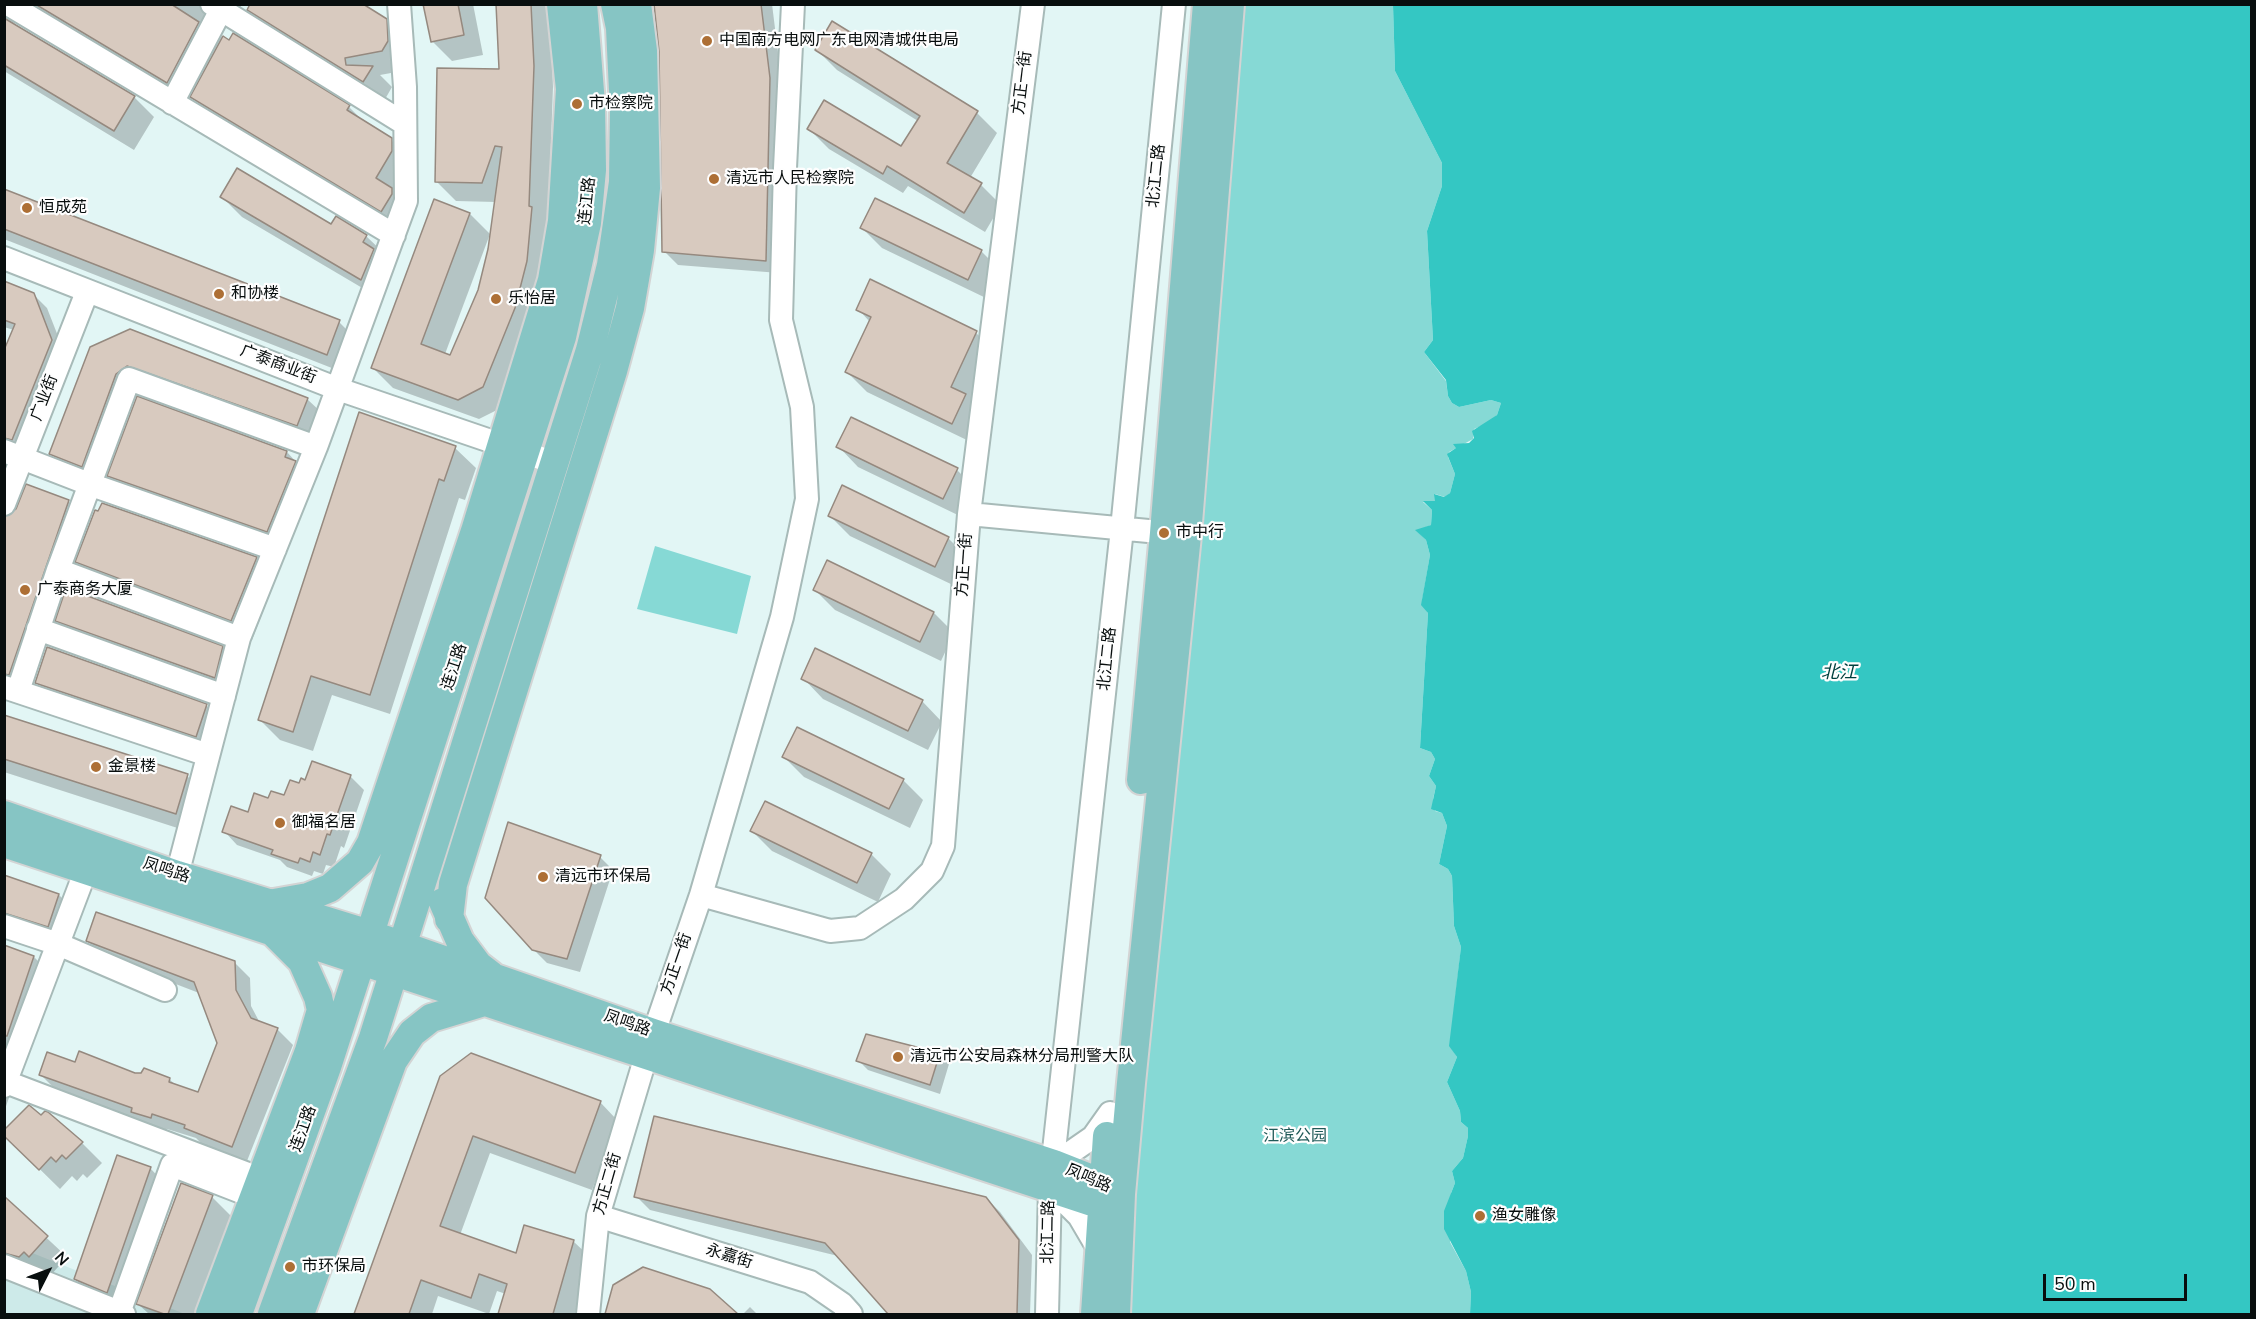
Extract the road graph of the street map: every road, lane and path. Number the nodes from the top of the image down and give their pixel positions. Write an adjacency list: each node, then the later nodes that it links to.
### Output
1 (8, 4): 13 (street)
2 (399, 4): 14 (street)
3 (561, 4): 20 (main road, 连江路)
4 (583, 4): 20 (main road, 连江路)
5 (615, 4): 22 (main road, 连江路)
6 (637, 4): 44 (main road)
7 (793, 4): 42 (street, 方正一街)
8 (1033, 4): 26 (street, 方正一街)
9 (1174, 4): 27 (street, 北江二路)
10 (1207, 4): 29 (main road)
11 (1230, 4): 29 (main road)
12 (219, 6): 13 (street); 14 (street)
13 (172, 103): 15 (street)
14 (405, 124): 15 (street)
15 (393, 235): 18 (street)
16 (4, 258): 17 (street, 广泰商业街)
17 (87, 292): 18 (street, 广泰商业街); 21 (street, 广业街)
18 (338, 389): 19 (street); 20 (street, 广泰商业街)
19 (316, 447): 23 (street); 30 (street)
20 (513, 448): 22 (street, 广泰商业街); 24 (main road, 连江路); 28 (main road, 连江路)
21 (13, 454): 23 (street); 25 (street, 广业街)
22 (555, 463): 39 (main road, 连江路)
23 (89, 484): 30 (street); 31 (street)
24 (514, 484): 28 (main road); 47 (main road, 连江路)
25 (4, 504)
26 (969, 514): 27 (street); 42 (street, 方正一街)
27 (1122, 529): 29 (street); 57 (street, 北江二路)
28 (475, 531): 43 (main road, 连江路)
29 (1176, 534): 56 (main road); 59 (main road)
30 (275, 549): 33 (street)
31 (58, 570): 32 (street); 33 (street)
32 (38, 629): 34 (street); 35 (street)
33 (239, 638): 35 (street)
34 (11, 689): 36 (street)
35 (224, 696): 36 (street)
36 (208, 755): 41 (street)
37 (4, 815): 40 (main road, 凤鸣路)
38 (4, 843): 40 (main road, 凤鸣路)
39 (433, 849): 44 (main road); 48 (main road, 连江路)
40 (90, 859): 41 (main road, 凤鸣路); 43 (main road, 凤鸣路); 46 (street)
41 (177, 874): 43 (main road, 凤鸣路)
42 (701, 895): 53 (street, 方正一街)
43 (269, 916): 47 (main road, 凤鸣路); 51 (main road)
44 (449, 919): 50 (main road)
45 (4, 926): 46 (street)
46 (58, 944): 49 (street); 52 (street)
47 (365, 947): 48 (main road, 凤鸣路); 54 (main road, 连江路)
48 (398, 958): 50 (main road, 凤鸣路); 66 (main road, 连江路)
49 (165, 990)
50 (491, 990): 53 (main road, 凤鸣路); 67 (main road)
51 (321, 1010): 54 (main road); 58 (main road, 连江路)
52 (12, 1039): 55 (street)
53 (649, 1045): 57 (main road, 凤鸣路); 60 (street, 方正二街)
54 (327, 1067): 65 (main road, 连江路)
55 (5, 1084): 58 (street)
56 (1110, 1113): 57 (street); 59 (main road)
57 (1052, 1175): 59 (main road, 凤鸣路); 61 (street); 70 (street, 北江二路)
58 (258, 1188): 63 (street); 64 (main road, 连江路)
59 (1108, 1194): 61 (main road); 72 (main road)
60 (598, 1216): 68 (street, 方正二街); 69 (street, 永嘉街)
61 (1099, 1250): 71 (main road)
62 (4, 1266): 63 (street)
63 (122, 1314)
64 (210, 1314)
65 (238, 1314)
66 (272, 1314)
67 (300, 1314)
68 (588, 1314)
69 (851, 1314)
70 (1047, 1314)
71 (1095, 1314)
72 (1116, 1314)

